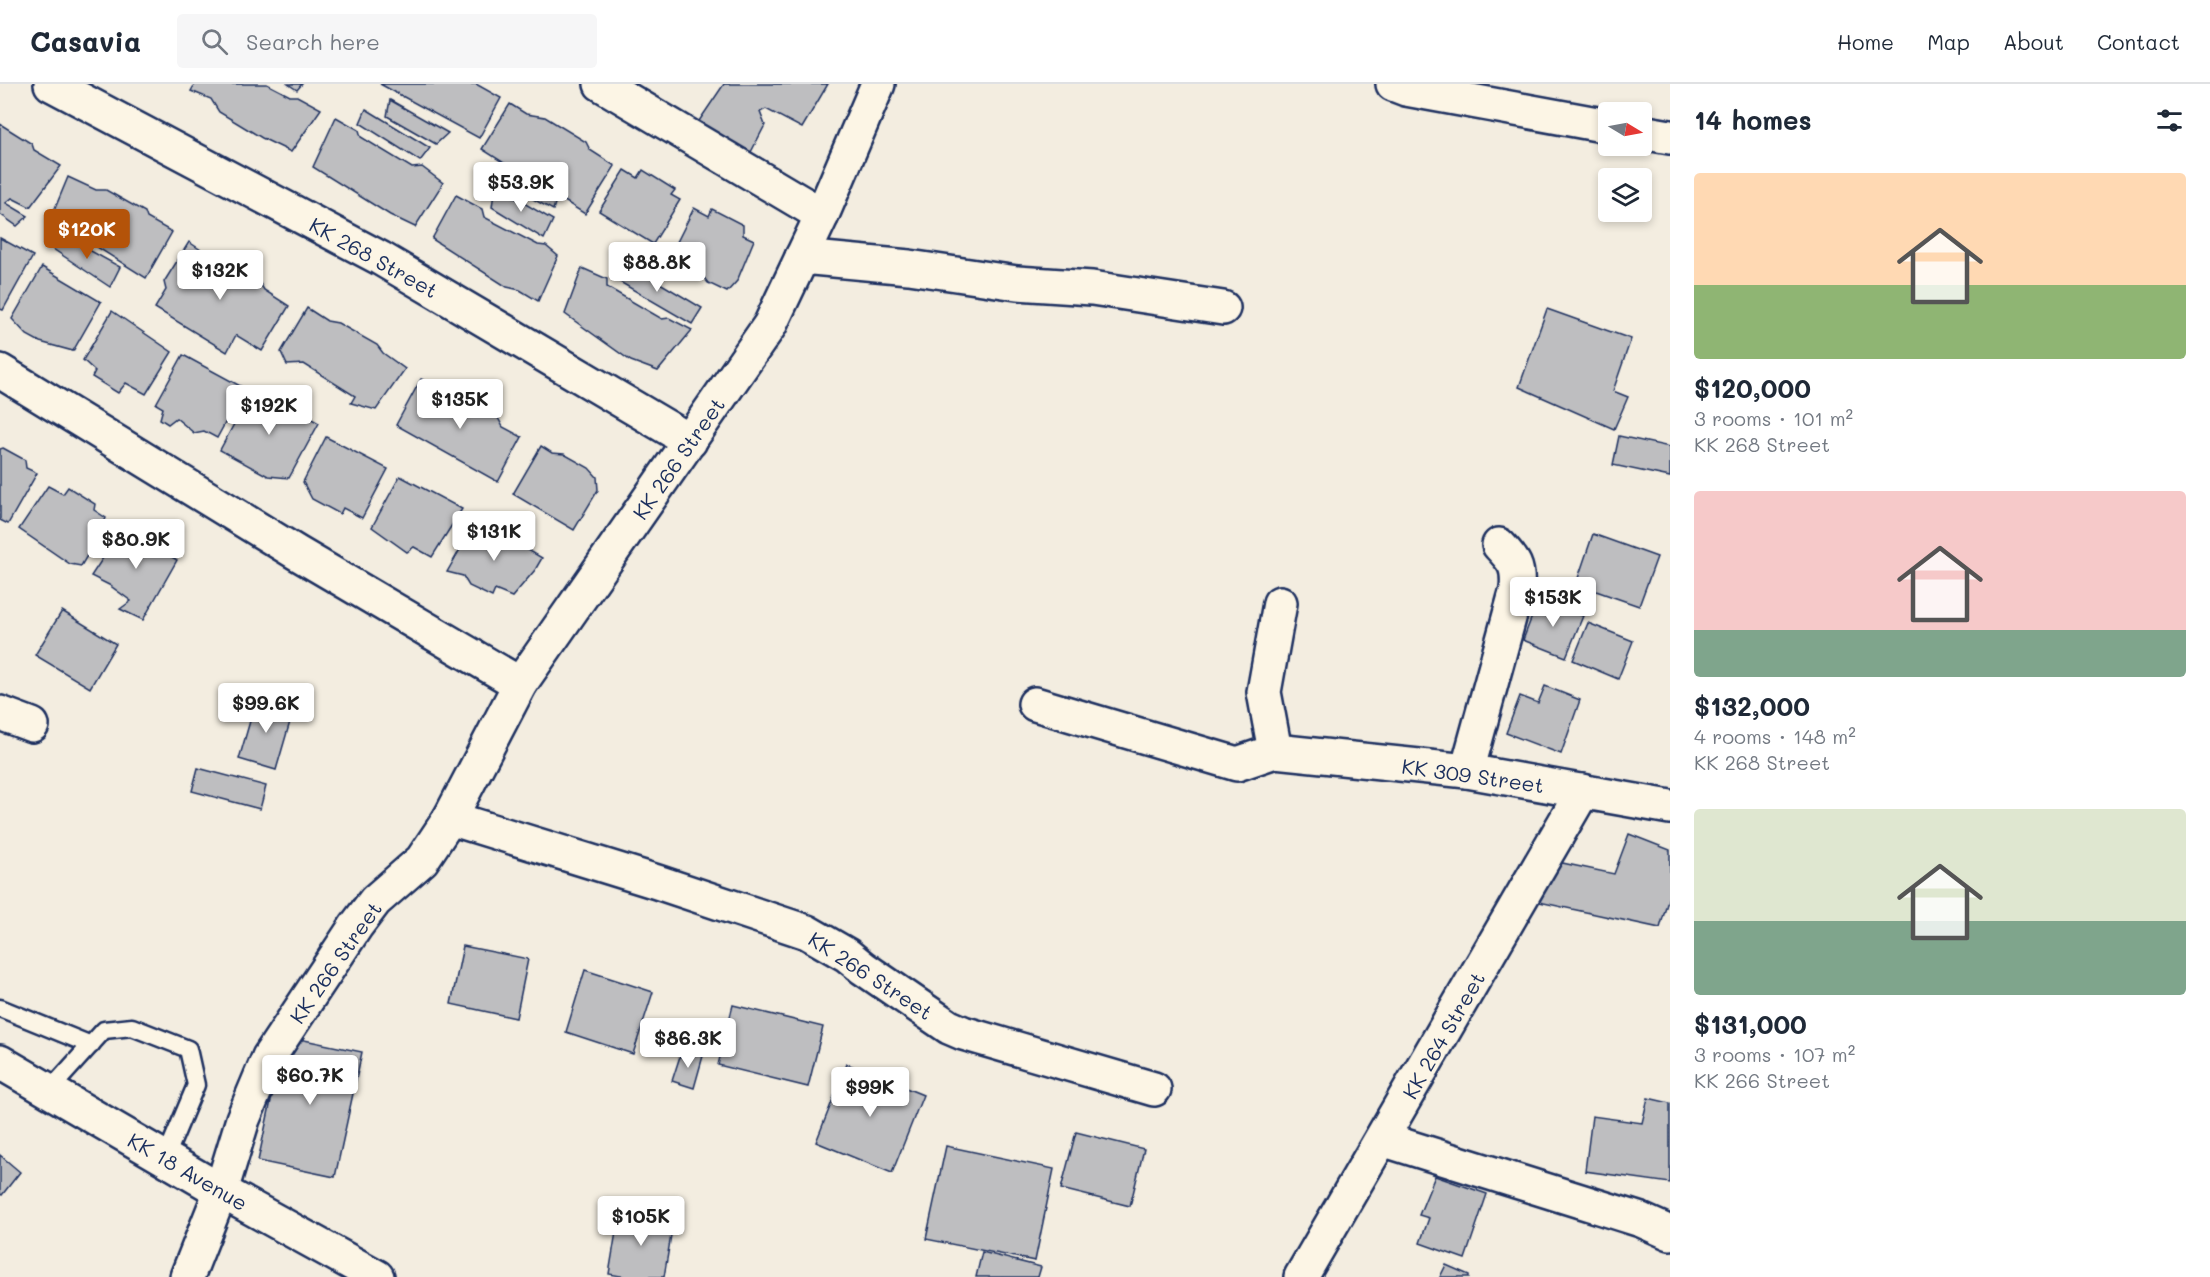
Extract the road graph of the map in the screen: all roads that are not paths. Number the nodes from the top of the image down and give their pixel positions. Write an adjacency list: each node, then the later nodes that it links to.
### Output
1 (51, 84): 12 (street, KK 268 Street)
2 (601, 84): 8 (street)
3 (878, 84): 8 (street, KK 266 Street)
4 (1393, 84): 5 (street)
5 (1598, 124)
6 (1652, 134): 7 (street)
7 (1670, 137)
8 (822, 215): 9 (street, KK 266 Street)
9 (802, 257): 10 (street); 12 (street, KK 266 Street)
10 (1223, 308)
11 (0, 371): 15 (street)
12 (690, 441): 15 (street, KK 266 Street)
13 (1499, 545): 20 (street)
14 (1280, 603): 19 (street)
15 (520, 684): 23 (street, KK 266 Street)
16 (1035, 704): 19 (street)
17 (0, 713): 18 (street)
18 (32, 725)
19 (1275, 751): 20 (street, KK 309 Street)
20 (1467, 771): 21 (street, KK 309 Street)
21 (1583, 791): 22 (street, KK 309 Street); 29 (street, KK 264 Street)
22 (1670, 807)
23 (450, 818): 27 (street, KK 266 Street); 31 (street, KK 266 Street)
24 (0, 1008): 25 (lane)
25 (91, 1045): 28 (lane); 30 (lane)
26 (0, 1062): 28 (street, KK 18 Avenue)
27 (1154, 1089)
28 (49, 1091): 30 (street, KK 18 Avenue)
29 (1382, 1139): 32 (street); 35 (street, KK 264 Street)
30 (165, 1159): 31 (street, KK 18 Avenue)
31 (221, 1191): 33 (street, KK 266 Street); 34 (street, KK 18 Avenue)
32 (1670, 1233)
33 (187, 1277)
34 (377, 1277)
35 (1301, 1277)

